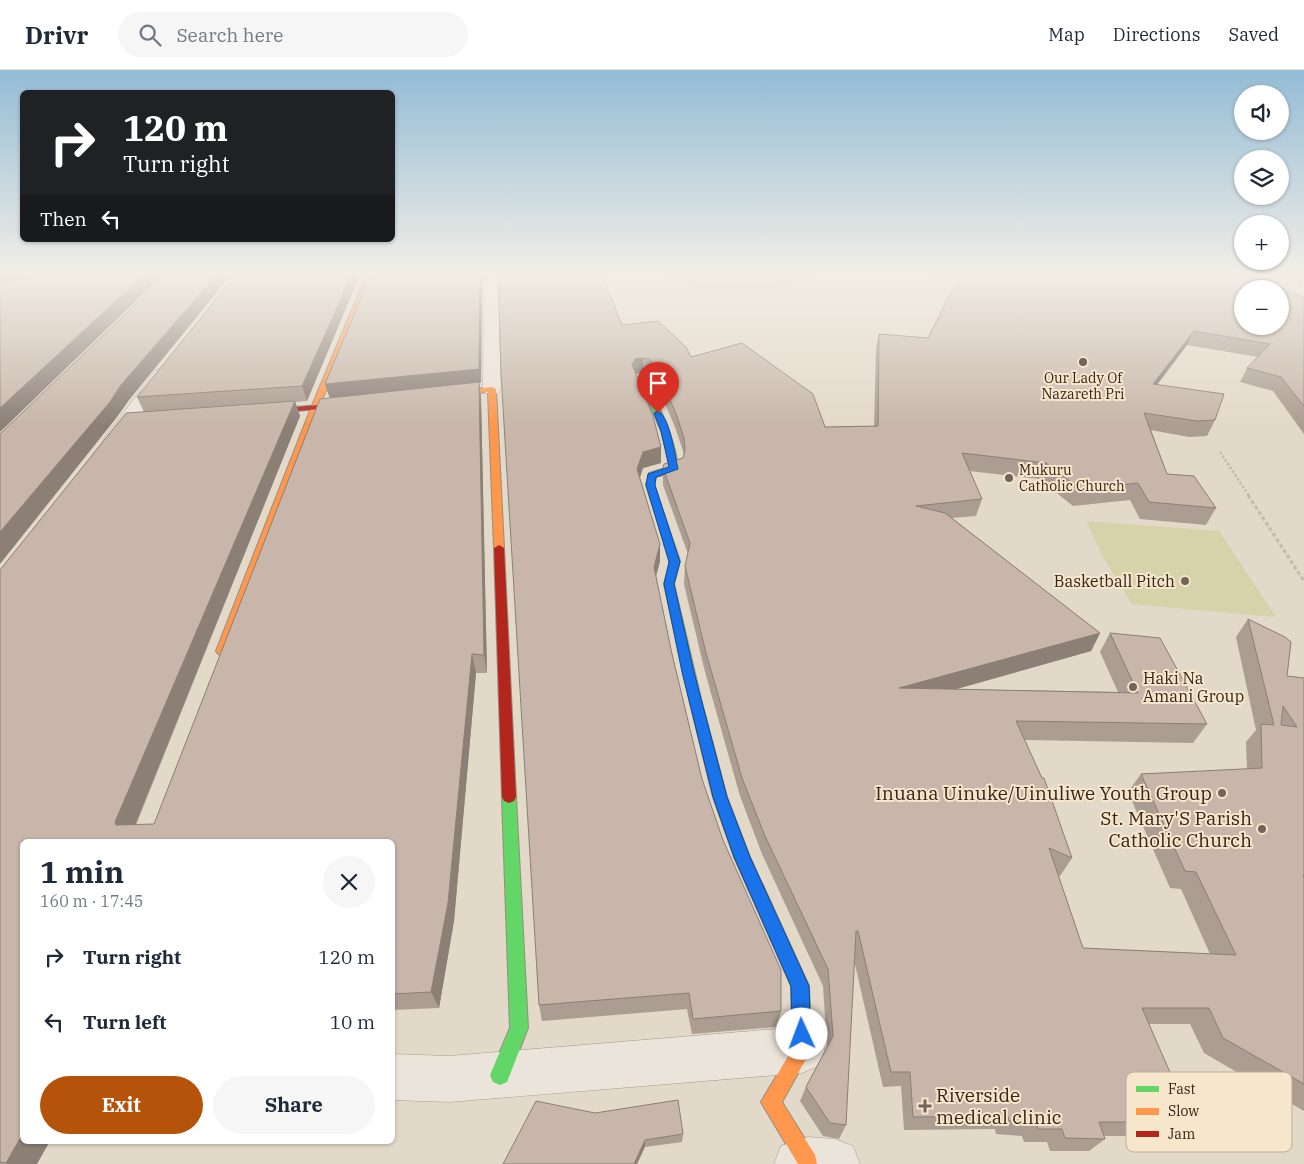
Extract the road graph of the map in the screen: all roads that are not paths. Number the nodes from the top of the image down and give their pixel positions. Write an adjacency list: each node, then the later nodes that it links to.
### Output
1 (350, 323): 8 (street)
2 (491, 323): 5 (street)
3 (174, 358): 10 (street)
4 (643, 379): 12 (street)
5 (492, 390): 6 (street); 13 (street)
6 (433, 396)
7 (364, 403): 8 (street)
8 (315, 408): 9 (street); 11 (street)
9 (246, 413)
10 (97, 460)
11 (216, 666)
12 (802, 1050): 13 (street); 15 (street)
13 (500, 1075): 14 (street)
14 (395, 1077)
15 (814, 1163)

